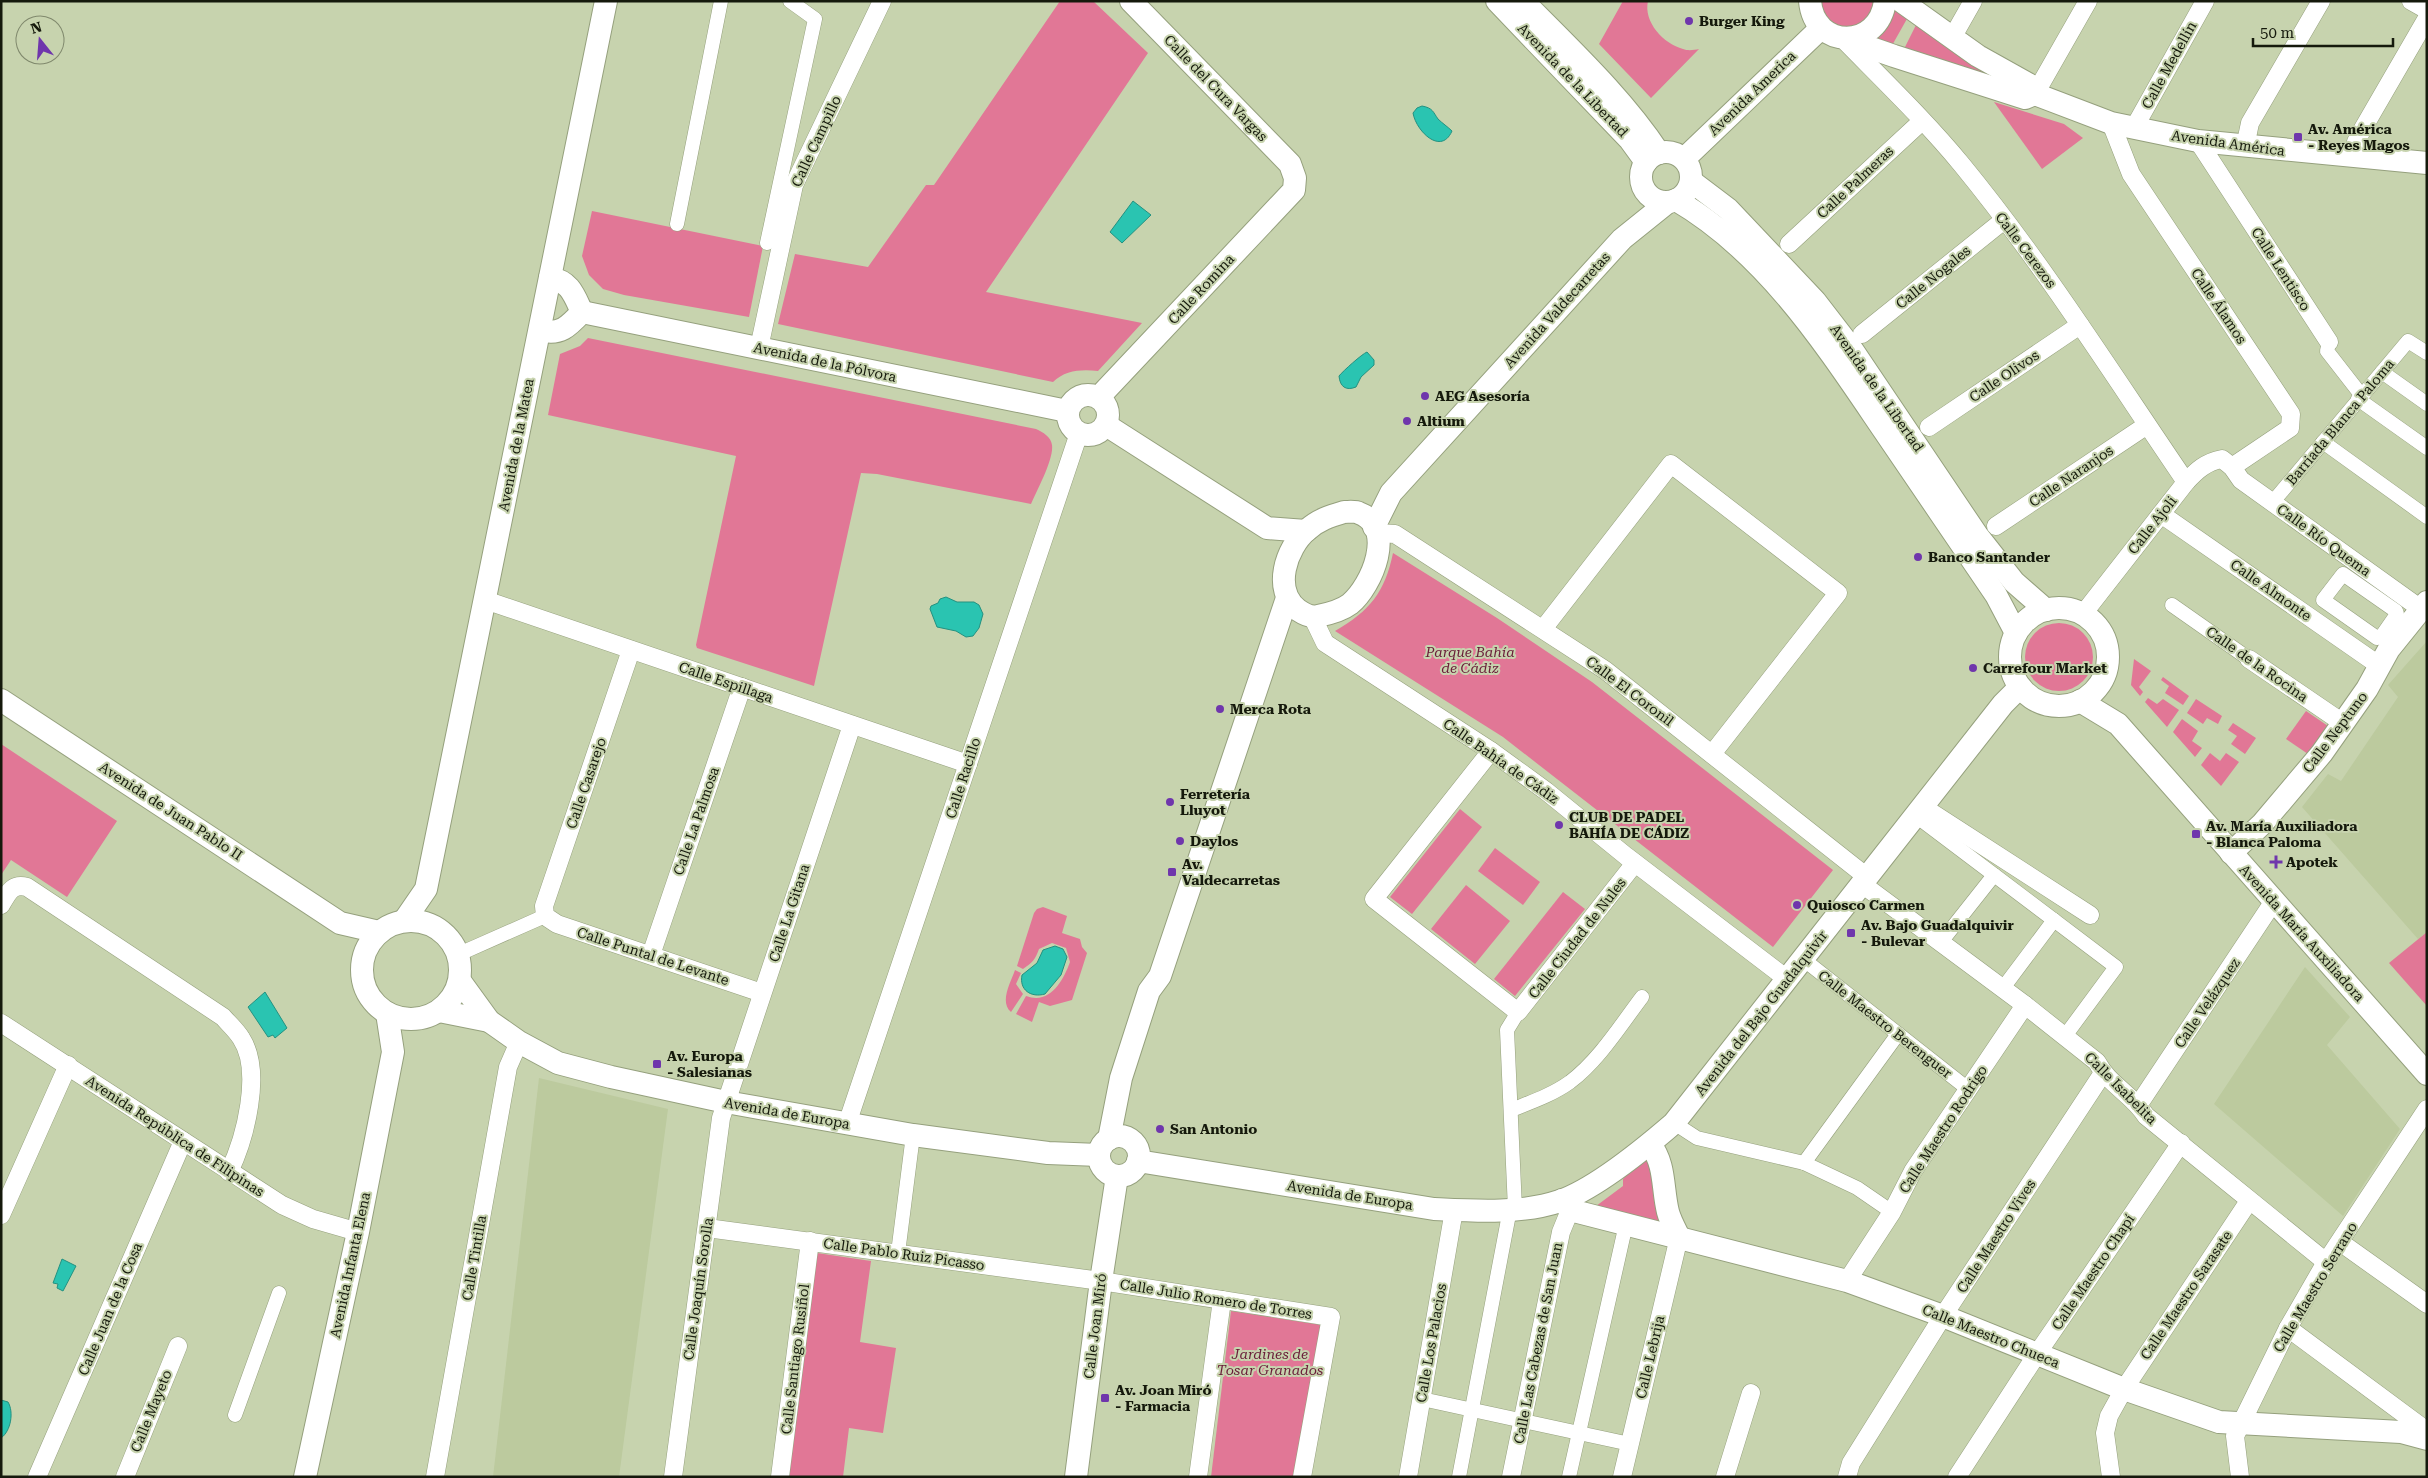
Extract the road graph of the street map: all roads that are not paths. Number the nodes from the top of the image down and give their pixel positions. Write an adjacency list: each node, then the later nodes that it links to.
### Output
1 (606, 1): 40 (street, Avenida de la Matea)
2 (721, 1): 36 (street)
3 (790, 1): 38 (street, Calle Campillo)
4 (882, 1): 46 (street, Calle Campillo)
5 (1131, 1): 31 (street, Calle del Cura Vargas)
6 (1497, 1): 27 (street, Avenida de la Libertad)
7 (1523, 1): 27 (street, Avenida de la Libertad)
8 (1810, 1): 18 (street)
9 (1885, 1): 19 (street)
10 (1901, 1): 20 (street, Avenida América)
11 (1973, 1): 20 (street)
12 (2088, 1): 21 (street)
13 (2205, 1): 24 (street, Calle Medellín)
14 (2321, 1): 26 (street)
15 (2411, 1): 16 (street)
16 (2427, 10)
17 (2427, 18): 28 (street)
18 (1821, 28): 19 (street, Avenida América); 29 (street, Avenida America)
19 (1847, 38): 21 (street, Avenida América); 22 (street, Calle Cerezos)
20 (1952, 38): 21 (street, Avenida América)
21 (2035, 94): 23 (street, Avenida América)
22 (1922, 121): 35 (street, Calle Cerezos); 39 (street, Calle Palmeras)
23 (2111, 123): 24 (street, Avenida América); 59 (street, Calle Álamos)
24 (2134, 128): 25 (street, Avenida América)
25 (2198, 141): 26 (street, Avenida América); 45 (street, Calle Lentisco)
26 (2245, 147): 28 (street, Avenida América)
27 (1652, 157): 29 (street); 33 (street)
28 (2354, 157): 30 (street, Avenida América)
29 (1684, 158): 32 (street)
30 (2427, 164)
31 (1295, 178): 49 (street, Calle Romina)
32 (1692, 181): 34 (street); 73 (street, Avenida de la Libertad)
33 (1642, 185): 34 (street); 37 (street, Avenida Valdecarretas)
34 (1672, 201): 37 (street, Avenida Valdecarretas); 77 (street, Avenida de la Libertad)
35 (2004, 220): 42 (street, Calle Cerezos); 44 (street, Calle Nogales)
36 (677, 224)
37 (1622, 239): 64 (street, Avenida Valdecarretas)
38 (767, 243)
39 (1789, 244)
40 (550, 278): 41 (street); 43 (street, Avenida de la Matea)
41 (582, 312): 43 (street); 46 (street, Avenida de la Pólvora)
42 (2080, 325): 54 (street, Calle Cerezos); 55 (street, Calle Olivos)
43 (540, 330): 70 (street, Avenida de la Matea)
44 (1862, 334)
45 (2329, 342): 50 (street, Calle Lentisco)
46 (759, 348): 52 (street, Avenida de la Pólvora)
47 (2427, 353): 48 (street, Barriada Blanca Paloma)
48 (2382, 372): 50 (street, Barriada Blanca Paloma); 51 (street)
49 (1099, 397): 52 (street); 53 (street)
50 (2360, 398): 57 (street, Barriada Blanca Paloma); 58 (street, Calle Lentisco)
51 (2427, 404)
52 (1067, 411): 56 (street)
53 (1106, 425): 56 (street); 66 (street)
54 (2147, 425): 60 (street, Calle Cerezos); 65 (street, Calle Naranjos)
55 (1929, 427)
56 (1079, 433): 93 (street, Calle Racillo)
57 (2323, 442): 61 (street, Barriada Blanca Paloma); 63 (street)
58 (2427, 448)
59 (2232, 467): 60 (street, Calle Ajoli); 61 (street, Calle Río Quema)
60 (2186, 482): 62 (street, Calle Ajoli)
61 (2272, 503): 72 (street, Calle Río Quema)
62 (2161, 514): 74 (street, Calle Ajoli); 82 (street, Calle Almonte)
63 (2427, 517)
64 (1370, 524): 67 (street); 75 (street); 76 (street, Calle El Coronil)
65 (1996, 526)
66 (1267, 528): 67 (street); 68 (street)
67 (1306, 531): 68 (street)
68 (1287, 563): 69 (street)
69 (1287, 598): 75 (street); 80 (street)
70 (485, 600): 79 (street, Calle Espillaga); 99 (street, Avenida de la Matea)
71 (2172, 605): 81 (street, Calle de la Rocina)
72 (2424, 606): 82 (street, Calle Neptuno)
73 (2046, 610): 74 (street); 77 (street)
74 (2083, 614): 83 (street)
75 (1311, 617): 80 (street); 91 (street, Calle Bahía de Cádiz)
76 (1543, 629): 92 (street, Calle El Coronil); 92 (street)
77 (2016, 633): 85 (street)
78 (2381, 637): 78 (street)
79 (631, 650): 84 (street, Calle Espillaga); 103 (street, Calle Casarejo)
80 (1268, 651): 142 (street)
81 (2249, 659): 88 (street, Calle de la Rocina)
82 (2380, 666): 88 (street, Calle Neptuno)
83 (2103, 679): 87 (street); 89 (street, Avenida María Auxiliadora)
84 (742, 687): 90 (street, Calle Espillaga); 111 (street, Calle La Palmosa)
85 (2020, 687): 87 (street); 94 (street, Avenida del Bajo Guadalquivir)
86 (1, 700): 106 (street, Avenida de Juan Pablo II)
87 (2080, 701): 89 (street, Avenida María Auxiliadora)
88 (2343, 723): 95 (street, Calle Neptuno)
89 (2118, 724): 95 (street, Avenida María Auxiliadora)
90 (852, 725): 93 (street, Calle Espillaga); 117 (street, Calle La Gitana)
91 (1491, 751): 96 (street, Calle Bahía de Cádiz); 121 (street)
92 (1712, 754): 98 (street, Calle El Coronil)
93 (968, 764): 139 (street, Calle Racillo)
94 (1919, 811): 97 (street); 98 (street, Avenida del Bajo Guadalquivir); 102 (street)
95 (2231, 853): 100 (street, Avenida María Auxiliadora)
96 (1635, 863): 114 (street, Calle Bahía de Cádiz); 121 (street, Calle Ciudad de Nules)
97 (1994, 875): 104 (street); 109 (street)
98 (1865, 880): 109 (street, Calle Isabelita); 112 (street, Avenida del Bajo Guadalquivir)
99 (426, 889): 105 (street, Avenida de la Matea); 107 (street, Avenida de la Matea)
100 (2274, 901): 132 (street, Avenida María Auxiliadora); 135 (street, Calle Velázquez)
101 (1, 905): 147 (street)
102 (2090, 915)
103 (545, 916): 110 (street); 111 (street, Calle Puntal de Levante)
104 (2054, 920): 116 (street); 127 (street)
105 (404, 921): 107 (street); 108 (street)
106 (340, 923): 108 (street, Avenida de Juan Pablo II); 113 (street, Avenida de Juan Pablo II)
107 (434, 926): 110 (street)
108 (379, 932): 113 (street)
109 (1941, 942): 116 (street, Calle Isabelita)
110 (458, 954): 115 (street)
111 (651, 955): 117 (street, Calle Puntal de Levante)
112 (1803, 959): 114 (street, Avenida del Bajo Guadalquivir); 126 (street, Calle Maestro Berenguer)
113 (362, 962): 122 (street)
114 (1787, 980): 138 (street, Avenida del Bajo Guadalquivir)
115 (460, 981): 120 (street); 124 (street, Avenida de Europa)
116 (2003, 988): 119 (street, Calle Isabelita)
117 (762, 993): 134 (street, Calle La Gitana)
118 (1642, 997): 137 (street)
119 (2026, 1005): 127 (street, Calle Isabelita); 133 (street, Calle Maestro Rodrigo)
120 (439, 1011): 123 (street); 124 (street, Avenida de Europa)
121 (1518, 1012): 137 (street)
122 (387, 1014): 123 (street); 129 (street, Avenida Infanta Elena)
123 (415, 1020): 129 (street, Avenida Infanta Elena)
124 (489, 1021): 128 (street, Avenida de Europa)
125 (1, 1023): 130 (street, Avenida República de Filipinas)
126 (1898, 1034): 133 (street, Calle Maestro Berenguer); 146 (street)
127 (2065, 1036): 131 (street, Calle Isabelita)
128 (519, 1042): 134 (street, Avenida de Europa); 186 (street, Calle Tintilla)
129 (393, 1052): 157 (street, Avenida Infanta Elena)
130 (68, 1065): 141 (street, Avenida República de Filipinas); 154 (street)
131 (2103, 1073): 135 (street, Calle Isabelita); 168 (street, Calle Maestro Vives)
132 (2427, 1074)
133 (1968, 1089): 153 (street, Calle Maestro Rodrigo)
134 (726, 1102): 139 (street, Avenida de Europa); 156 (street, Calle Joaquín Sorolla)
135 (2139, 1104): 143 (street, Calle Isabelita)
136 (2427, 1109): 160 (street, Calle Maestro Serrano)
137 (1511, 1110): 151 (street)
138 (1674, 1123): 144 (street, Avenida del Bajo Guadalquivir); 146 (street)
139 (847, 1124): 140 (street, Avenida de Europa)
140 (913, 1135): 142 (street, Avenida de Europa); 161 (street)
141 (183, 1141): 147 (street, Avenida República de Filipinas); 183 (street, Calle Juan de la Cosa)
142 (1110, 1143): 145 (street); 148 (street)
143 (2181, 1143): 149 (street, Calle Isabelita); 171 (street, Calle Maestro Chapí)
144 (1650, 1144): 150 (street, Avenida del Bajo Guadalquivir); 158 (street)
145 (1138, 1161): 148 (street); 152 (street, Avenida de Europa)
146 (1804, 1162): 153 (street)
147 (229, 1172): 157 (street, Avenida República de Filipinas)
148 (1117, 1176): 163 (street, Calle Joan Miró)
149 (2249, 1202): 162 (street, Calle Isabelita); 172 (street, Calle Maestro Sarasate)
150 (1566, 1205): 151 (street, Avenida de Europa); 155 (street, Calle Maestro Chueca); 177 (street, Calle Las Cabezas de San Juan)
151 (1513, 1209): 152 (street, Avenida de Europa); 175 (street)
152 (1454, 1210): 174 (street, Calle Los Palacios)
153 (1892, 1212): 164 (street, Calle Maestro Rodrigo)
154 (1, 1215)
155 (1626, 1224): 158 (street, Calle Maestro Chueca); 180 (street)
156 (707, 1228): 159 (street, Calle Pablo Ruiz Picasso); 187 (street, Calle Joaquín Sorolla)
157 (358, 1232): 185 (street, Avenida Infanta Elena)
158 (1679, 1237): 164 (street, Calle Maestro Chueca); 182 (street, Calle Lebrija)
159 (810, 1241): 161 (street, Calle Pablo Ruiz Picasso); 188 (street, Calle Santiago Rusiñol)
160 (2340, 1242): 162 (street, Calle Maestro Serrano); 167 (street)
161 (898, 1253): 163 (street, Calle Pablo Ruiz Picasso)
162 (2326, 1262): 169 (street, Calle Maestro Serrano)
163 (1101, 1281): 166 (street, Calle Julio Romero de Torres); 189 (street, Calle Joan Miró)
164 (1847, 1281): 168 (street, Calle Maestro Chueca)
165 (279, 1293): 176 (street)
166 (1222, 1300): 190 (street); 191 (street, Calle Julio Romero de Torres)
167 (2427, 1304)
168 (1943, 1316): 171 (street, Calle Maestro Chueca); 198 (street, Calle Maestro Vives)
169 (2288, 1328): 178 (street, Calle Maestro Serrano); 179 (street)
170 (178, 1346): 184 (street, Calle Mayeto)
171 (2037, 1354): 172 (street, Calle Maestro Chueca); 199 (street, Calle Maestro Chapí)
172 (2124, 1389): 178 (street, Calle Maestro Chueca); 200 (street, Calle Maestro Sarasate)
173 (1751, 1393): 197 (street)
174 (1422, 1399): 175 (street); 192 (street, Calle Los Palacios)
175 (1472, 1410): 177 (street); 193 (street)
176 (235, 1415)
177 (1523, 1421): 180 (street); 194 (street, Calle Las Cabezas de San Juan)
178 (2240, 1423): 181 (street, Calle Maestro Chueca); 201 (street, Calle Maestro Serrano)
179 (2427, 1431)
180 (1579, 1433): 182 (street); 195 (street)
181 (2427, 1439)
182 (1630, 1444): 196 (street, Calle Lebrija)
183 (37, 1477)
184 (125, 1477)
185 (305, 1477)
186 (435, 1477)
187 (673, 1477)
188 (780, 1477)
189 (1076, 1477)
190 (1198, 1477)
191 (1302, 1477)
192 (1408, 1477)
193 (1460, 1477)
194 (1511, 1477)
195 (1569, 1477)
196 (1622, 1477)
197 (1725, 1477)
198 (1847, 1477)
199 (1957, 1477)
200 (2111, 1477)
201 (2240, 1477)

